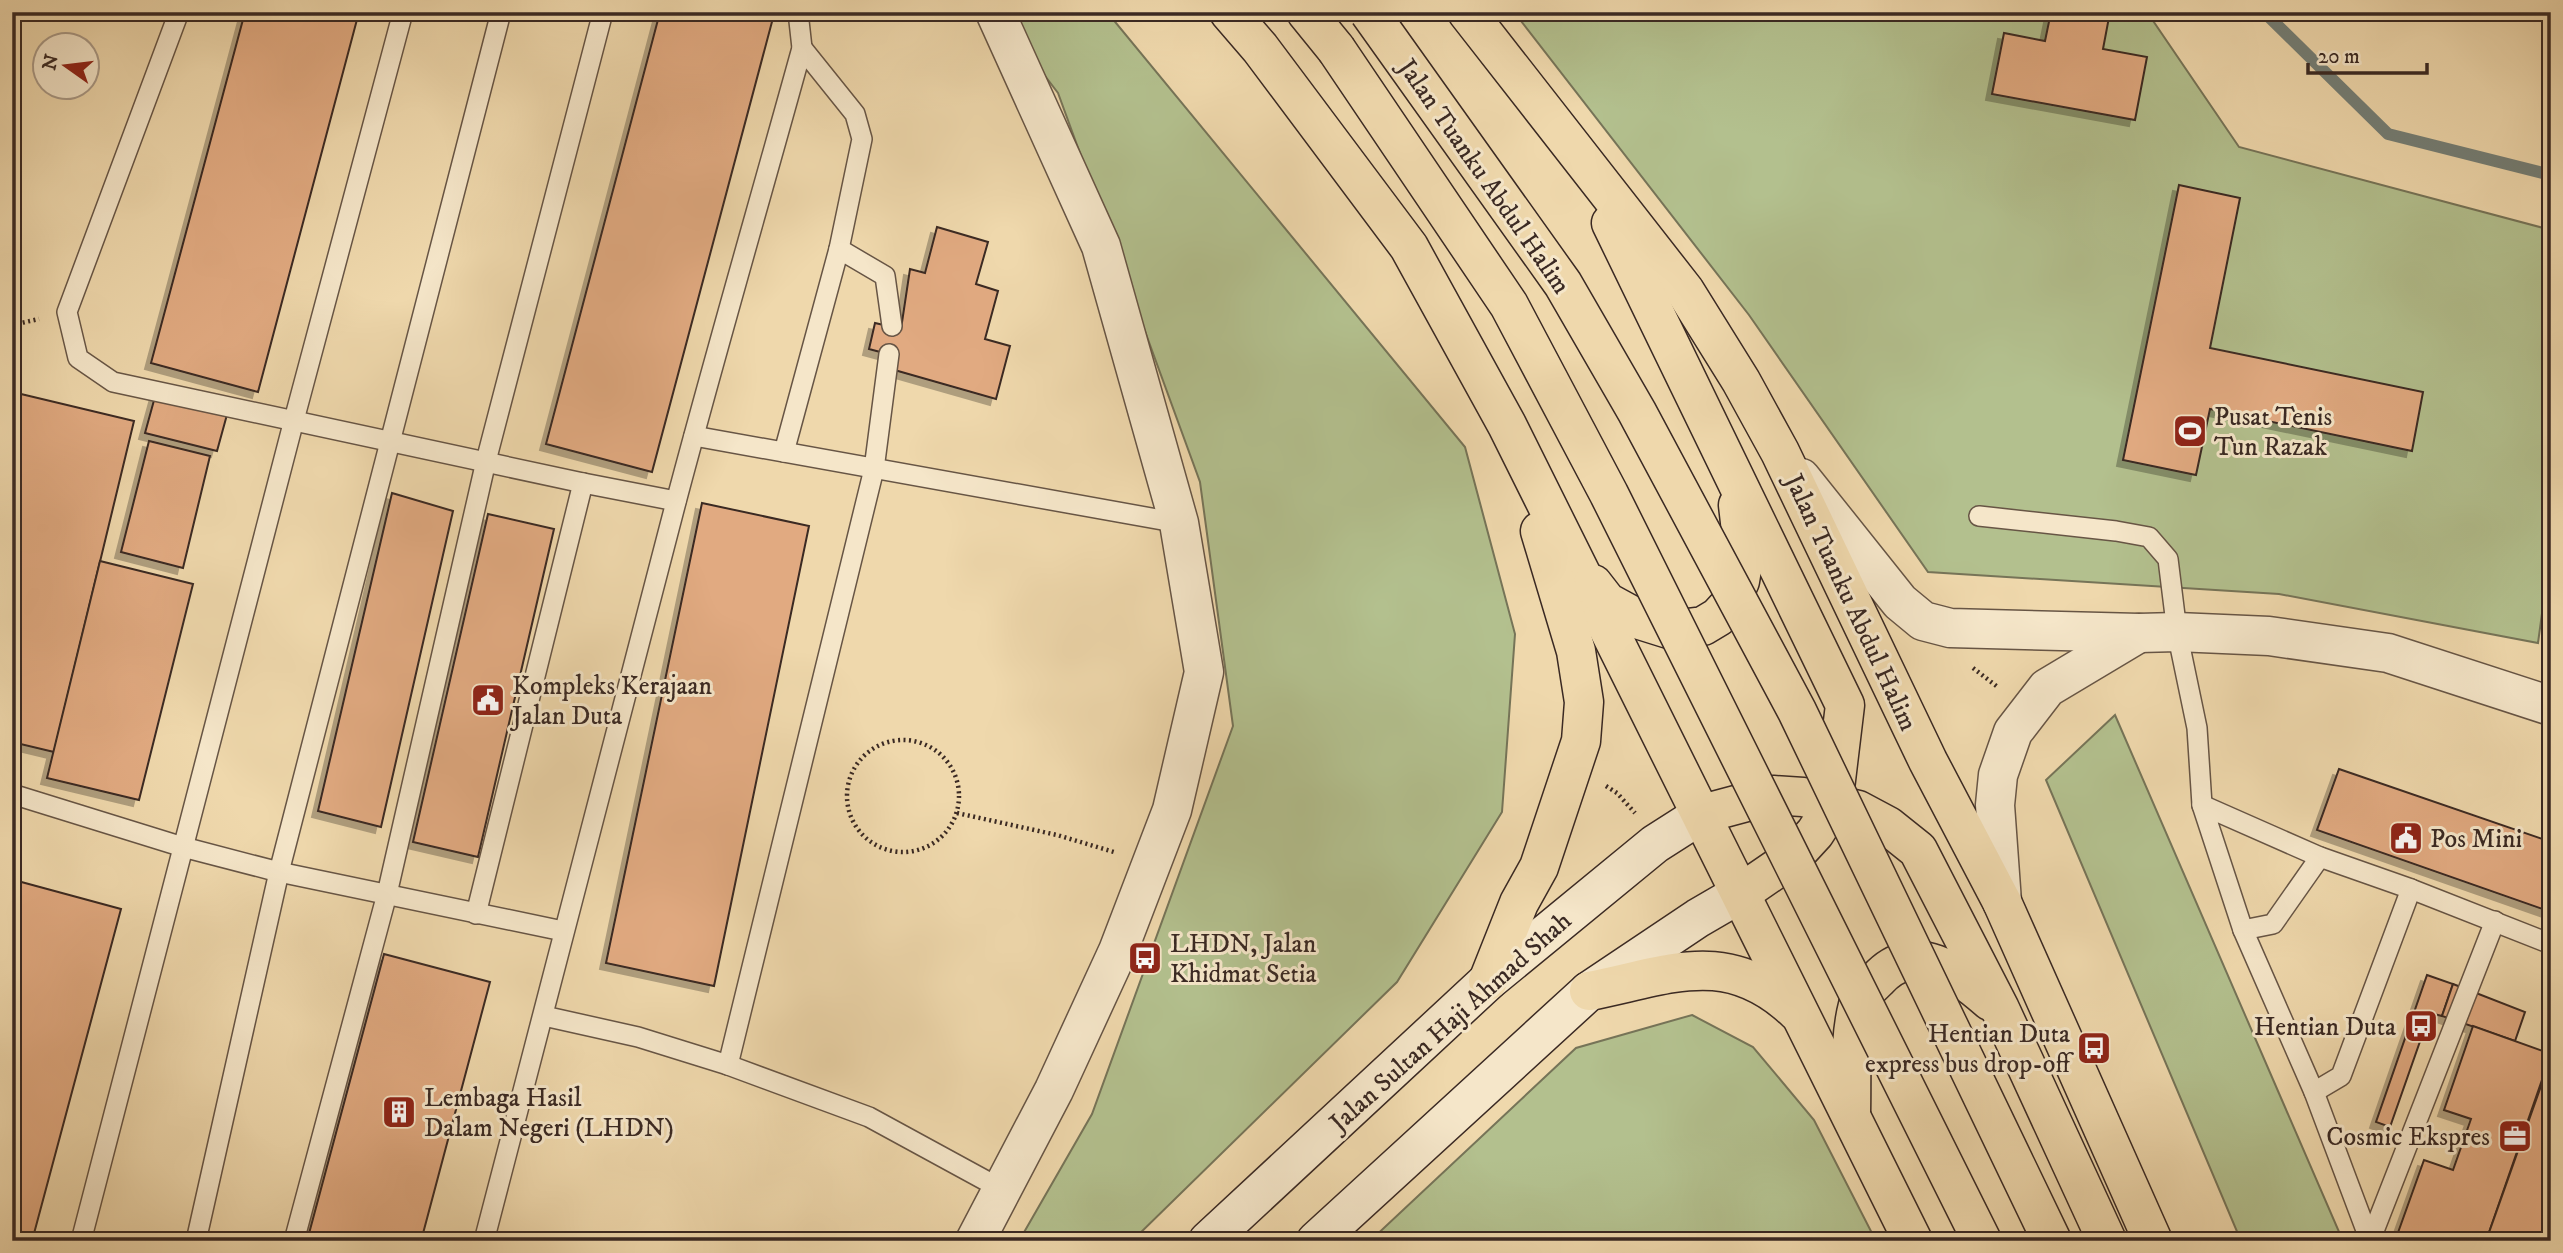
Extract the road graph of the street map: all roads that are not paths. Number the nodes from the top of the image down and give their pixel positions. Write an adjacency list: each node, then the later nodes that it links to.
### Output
1 (179, 12): 16 (lane)
2 (403, 12): 16 (lane)
3 (501, 12): 19 (lane)
4 (603, 12): 22 (lane)
5 (798, 12): 11 (lane)
6 (995, 12): 28 (street)
7 (1229, 12): 17 (main road)
8 (1306, 12): 66 (main road, Jalan Tuanku Abdul Halim, bridge)
9 (1369, 12): 67 (main road, Jalan Tuanku Abdul Halim, bridge)
10 (1467, 12): 12 (main road, Jalan Tuanku Abdul Halim)
11 (802, 48): 13 (lane); 18 (lane)
12 (1574, 149): 21 (main road, Jalan Tuanku Abdul Halim); 24 (main road)
13 (839, 249): 14 (lane); 20 (lane)
14 (892, 326)
15 (889, 354): 23 (lane)
16 (294, 420): 19 (lane); 37 (lane)
17 (1507, 425): 29 (main road); 49 (main road)
18 (694, 436): 20 (lane); 26 (lane)
19 (391, 441): 22 (lane); 39 (lane)
20 (784, 452): 23 (lane)
21 (1780, 452): 31 (street); 43 (main road, Jalan Tuanku Abdul Halim)
22 (486, 461): 25 (lane); 42 (lane)
23 (874, 469): 28 (lane); 54 (lane)
24 (1733, 475): 29 (main road); 34 (main road)
25 (583, 483): 26 (lane); 44 (lane)
26 (676, 501): 47 (lane)
27 (1979, 516): 30 (lane)
28 (1180, 523): 57 (street)
29 (1575, 561): 36 (main road)
30 (2177, 632): 31 (street); 32 (street); 35 (lane)
31 (2139, 633): 43 (street)
32 (2551, 706)
33 (12, 794): 37 (lane)
34 (1833, 805): 36 (main road); 41 (main road); 51 (main road)
35 (2202, 805): 38 (lane); 46 (lane)
36 (1702, 814): 41 (main road); 49 (street, Jalan Sultan Haji Ahmad Shah)
37 (183, 847): 39 (lane); 58 (lane)
38 (2320, 857): 40 (lane); 46 (lane)
39 (279, 872): 42 (lane); 59 (lane)
40 (2411, 889): 45 (lane); 55 (lane)
41 (1741, 893): 50 (street); 52 (main road)
42 (387, 894): 44 (lane); 60 (lane)
43 (2002, 902): 69 (main road, Jalan Tuanku Abdul Halim)
44 (476, 914): 47 (lane)
45 (2495, 921): 48 (lane); 70 (lane)
46 (2243, 930): 55 (lane)
47 (563, 931): 53 (lane)
48 (2551, 944)
49 (1488, 981): 63 (street, Jalan Sultan Haji Ahmad Shah)
50 (1590, 991): 52 (main road); 64 (street)
51 (2000, 1009): 56 (main road); 68 (main road)
52 (1799, 1013): 56 (main road)
53 (544, 1016): 54 (lane); 61 (lane)
54 (728, 1065): 57 (lane)
55 (2315, 1092): 70 (lane)
56 (1851, 1115): 65 (main road)
57 (1003, 1189): 62 (street)
58 (81, 1241)
59 (196, 1241)
60 (294, 1241)
61 (484, 1241)
62 (975, 1241)
63 (1208, 1241)
64 (1316, 1241)
65 (1913, 1241)
66 (1982, 1241)
67 (2052, 1241)
68 (2107, 1241)
69 (2154, 1241)
70 (2370, 1241)

